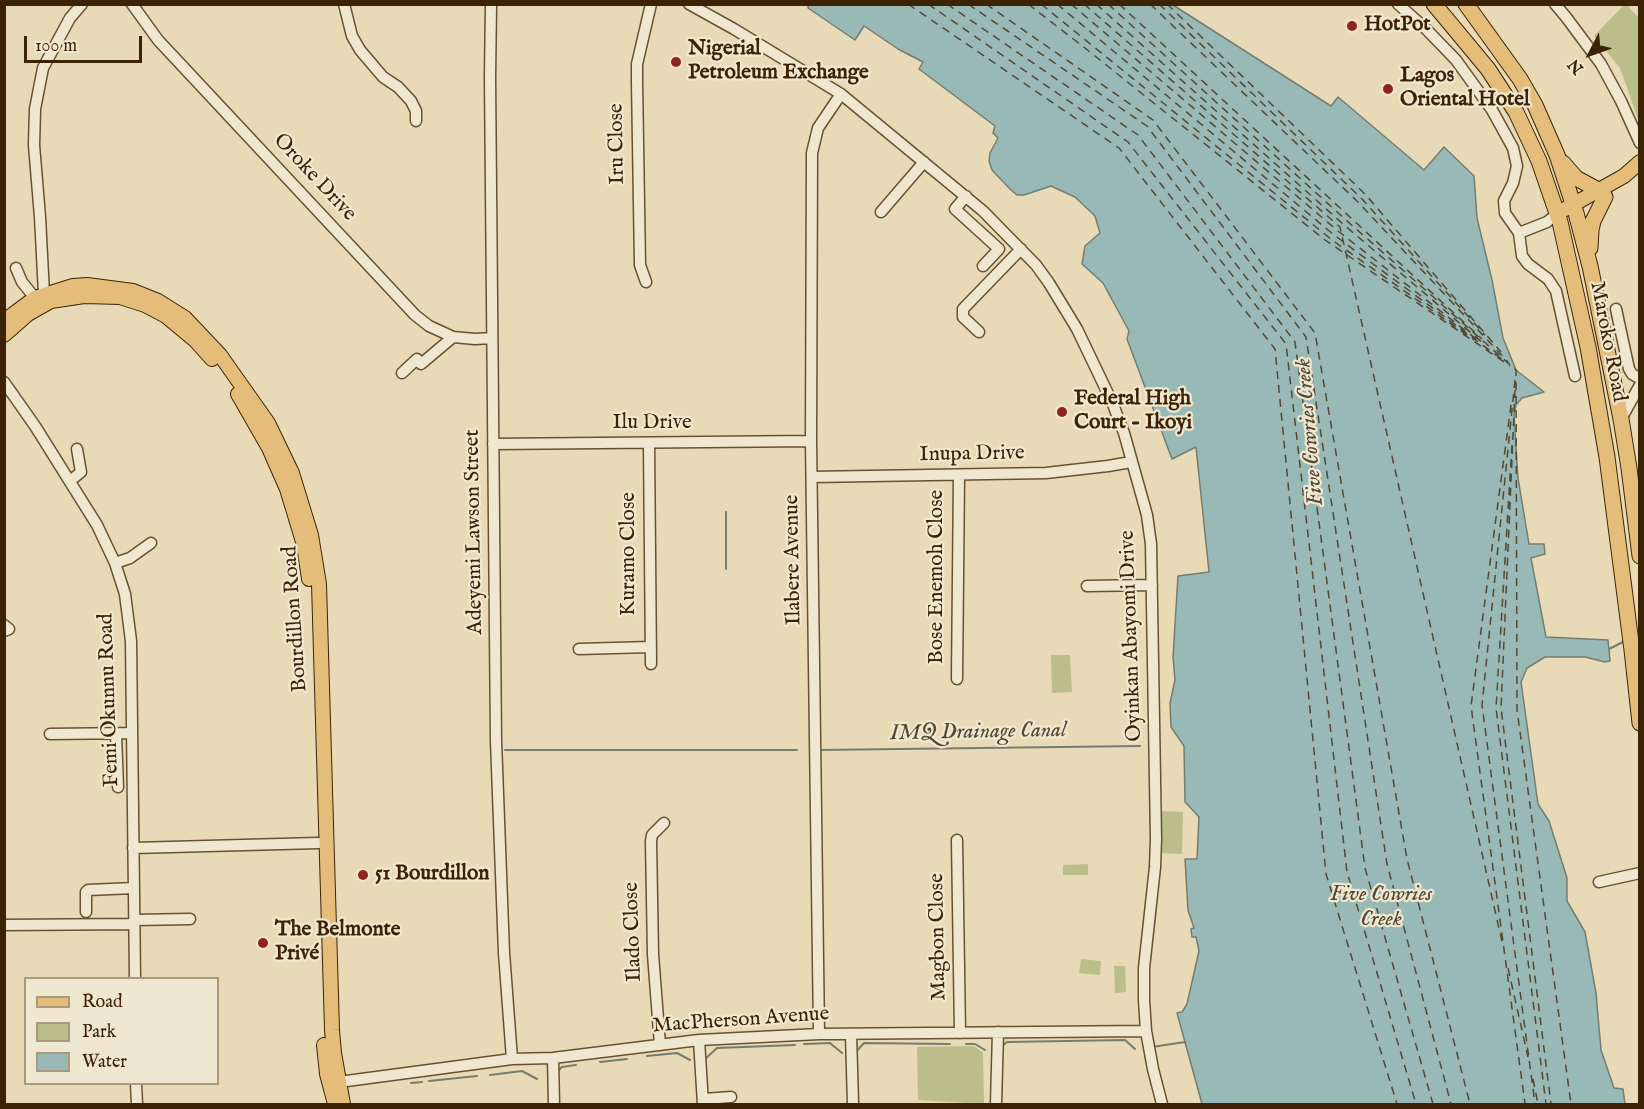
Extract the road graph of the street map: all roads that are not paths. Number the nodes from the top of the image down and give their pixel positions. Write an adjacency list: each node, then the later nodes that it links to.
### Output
1 (82, 4): 29 (street)
2 (132, 4): 34 (street, Oroke Drive)
3 (344, 4): 12 (street)
4 (491, 4): 35 (street, Adeyemi Lawson Street)
5 (651, 4): 28 (street, Iru Close)
6 (689, 4): 11 (street, Oyinkan Abayomi Drive)
7 (1398, 4): 23 (street)
8 (1434, 4): 22 (highway, Maroko Road)
9 (1466, 4): 14 (highway)
10 (1555, 4): 13 (street)
11 (841, 94): 15 (street, Oyinkan Abayomi Drive); 42 (street, Ilabere Avenue)
12 (416, 121)
13 (1640, 143)
14 (1557, 155): 18 (highway); 20 (highway, Maroko Road)
15 (924, 162): 19 (street, Oyinkan Abayomi Drive); 21 (street)
16 (1640, 162): 18 (main road)
17 (1640, 176): 18 (main road)
18 (1603, 194): 20 (main road); 26 (highway)
19 (966, 196): 24 (street, Oyinkan Abayomi Drive); 25 (street)
20 (1575, 209): 22 (main road); 26 (highway, Maroko Road)
21 (881, 212)
22 (1555, 219): 23 (street); 63 (highway, Maroko Road)
23 (1519, 233): 37 (street)
24 (1021, 249): 32 (street); 46 (street, Oyinkan Abayomi Drive)
25 (983, 266)
26 (1590, 266): 41 (highway, Maroko Road)
27 (16, 268): 29 (street)
28 (646, 282)
29 (43, 298): 31 (main road); 33 (main road); 71 (main road, Bourdillon Road); 90 (main road, Bourdillon Road)
30 (1616, 309): 38 (street)
31 (4, 321)
32 (979, 332)
33 (4, 335)
34 (453, 337): 35 (street, Oroke Drive); 36 (street)
35 (492, 338): 43 (street, Adeyemi Lawson Street)
36 (402, 373)
37 (1575, 376)
38 (1640, 376)
39 (4, 382): 50 (street, Femi Okunnu Road)
40 (1640, 385): 41 (street)
41 (1621, 420): 47 (highway, Maroko Road)
42 (811, 441): 44 (street, Ilu Drive); 49 (street, Ilabere Avenue)
43 (493, 444): 44 (street, Ilu Drive); 89 (street, Adeyemi Lawson Street)
44 (649, 444): 59 (street, Kuramo Close)
45 (77, 449): 50 (street)
46 (1131, 462): 48 (street, Inupa Drive); 55 (street, Oyinkan Abayomi Drive)
47 (1634, 474): 51 (highway, Maroko Road)
48 (958, 475): 49 (street, Inupa Drive); 62 (street, Bose Enemoh Close)
49 (812, 477): 84 (street, Ilabere Avenue)
50 (70, 481): 54 (street, Femi Okunnu Road)
51 (1638, 524): 53 (highway, Maroko Road)
52 (151, 543): 54 (street)
53 (1640, 556)
54 (115, 563): 65 (street, Femi Okunnu Road)
55 (1152, 585): 56 (street); 81 (street, Oyinkan Abayomi Drive)
56 (1087, 586)
57 (4, 625): 58 (street)
58 (4, 631)
59 (650, 647): 60 (street); 61 (street, Kuramo Close)
60 (579, 650)
61 (651, 664)
62 (957, 679)
63 (1638, 702): 64 (highway, Maroko Road)
64 (1639, 720)
65 (132, 733): 67 (street); 72 (street, Femi Okunnu Road)
66 (50, 734): 67 (street)
67 (116, 734): 68 (street)
68 (118, 787)
69 (664, 823): 87 (street, Ilado Close)
70 (957, 840): 83 (street, Magbon Close)
71 (318, 843): 72 (street); 95 (main road, Bourdillon Road)
72 (133, 848): 75 (street, Femi Okunnu Road)
73 (1640, 873): 74 (street)
74 (1599, 882)
75 (134, 888): 76 (street); 78 (street, Femi Okunnu Road)
76 (86, 912)
77 (190, 919): 78 (street)
78 (134, 922): 79 (street); 80 (street, Femi Okunnu Road)
79 (4, 925)
80 (135, 977)
81 (1146, 1031): 82 (street, MacPherson Avenue); 100 (street, Oyinkan Abayomi Drive)
82 (998, 1032): 83 (street, MacPherson Avenue); 99 (street)
83 (960, 1033): 85 (street, MacPherson Avenue)
84 (819, 1034): 85 (street, MacPherson Avenue); 86 (street, MacPherson Avenue)
85 (852, 1034): 98 (street)
86 (699, 1040): 87 (street, MacPherson Avenue); 93 (street)
87 (660, 1045): 88 (street, MacPherson Avenue)
88 (552, 1058): 89 (street, MacPherson Avenue); 97 (street)
89 (512, 1059): 90 (street, MacPherson Avenue)
90 (339, 1082): 96 (main road, Bourdillon Road)
91 (136, 1085): 94 (street)
92 (731, 1097): 93 (street)
93 (704, 1102)
94 (136, 1104)
95 (335, 1104)
96 (343, 1104)
97 (554, 1104)
98 (853, 1104)
99 (996, 1104)
100 (1162, 1104)

